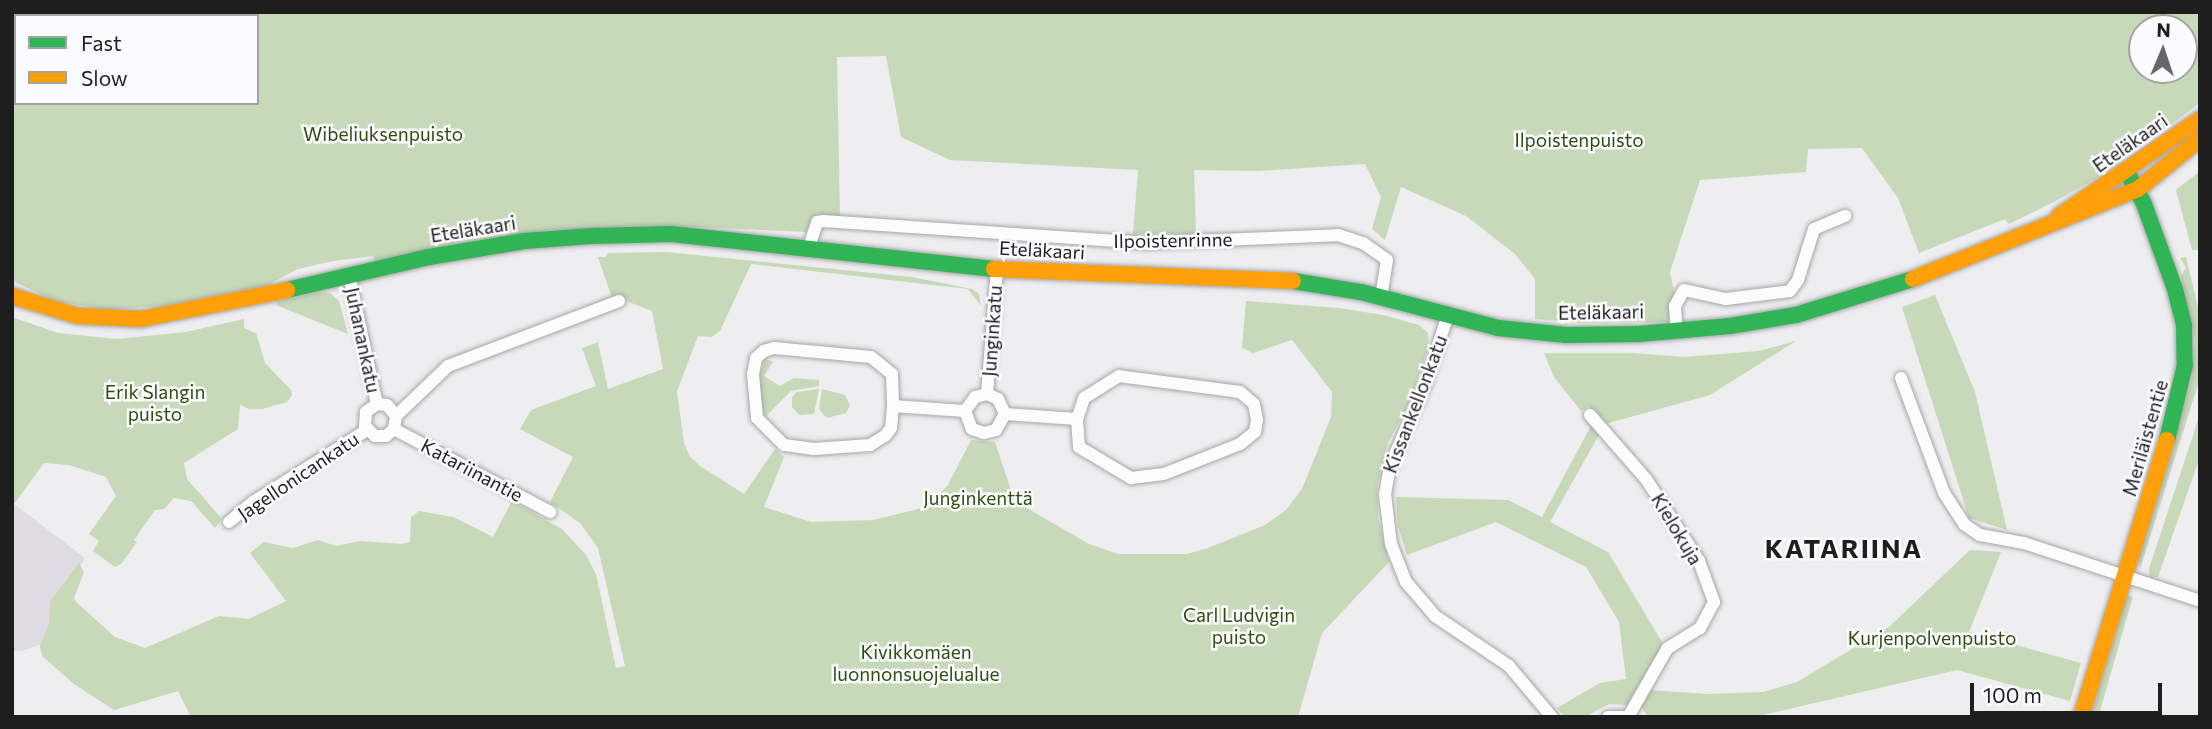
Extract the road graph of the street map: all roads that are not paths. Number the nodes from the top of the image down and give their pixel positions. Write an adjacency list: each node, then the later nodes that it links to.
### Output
1 (2200, 119): 3 (main road, Eteläkaari)
2 (2200, 139): 4 (main road, Eteläkaari)
3 (2127, 172): 4 (main road, Meriläistentie); 6 (main road, Eteläkaari)
4 (2137, 189): 6 (main road, Eteläkaari); 28 (main road, Meriläistentie)
5 (1845, 216): 14 (street)
6 (2048, 223): 14 (main road, Eteläkaari)
7 (809, 247): 8 (main road, Eteläkaari); 9 (main road, Eteläkaari); 11 (street, Ilpoistenrinne)
8 (997, 269): 11 (main road, Eteläkaari); 16 (street, Junginkatu)
9 (349, 275): 10 (main road, Eteläkaari); 17 (street, Juhanankatu)
10 (16, 295)
11 (1381, 298): 13 (main road, Eteläkaari)
12 (619, 301): 22 (street)
13 (1448, 315): 14 (main road, Eteläkaari); 30 (street, Kissankellonkatu)
14 (1677, 331)
15 (1901, 378): 28 (street)
16 (987, 394): 19 (street); 20 (street)
17 (377, 404): 22 (street, Juhanankatu); 25 (street, Juhanankatu)
18 (893, 405): 18 (street); 19 (street)
19 (965, 411): 20 (street)
20 (1005, 414): 23 (street)
21 (1590, 415): 32 (street, Kielokuja)
22 (396, 416): 24 (street, Juhanankatu)
23 (1077, 419): 23 (street)
24 (394, 429): 25 (street); 26 (street, Katariinantie)
25 (367, 430): 27 (street, Jagellonicankatu)
26 (550, 512)
27 (229, 522)
28 (2125, 575): 29 (street); 33 (main road, Meriläistentie)
29 (2200, 601)
30 (1552, 717)
31 (1608, 717): 32 (street)
32 (1627, 717)
33 (2081, 717)

